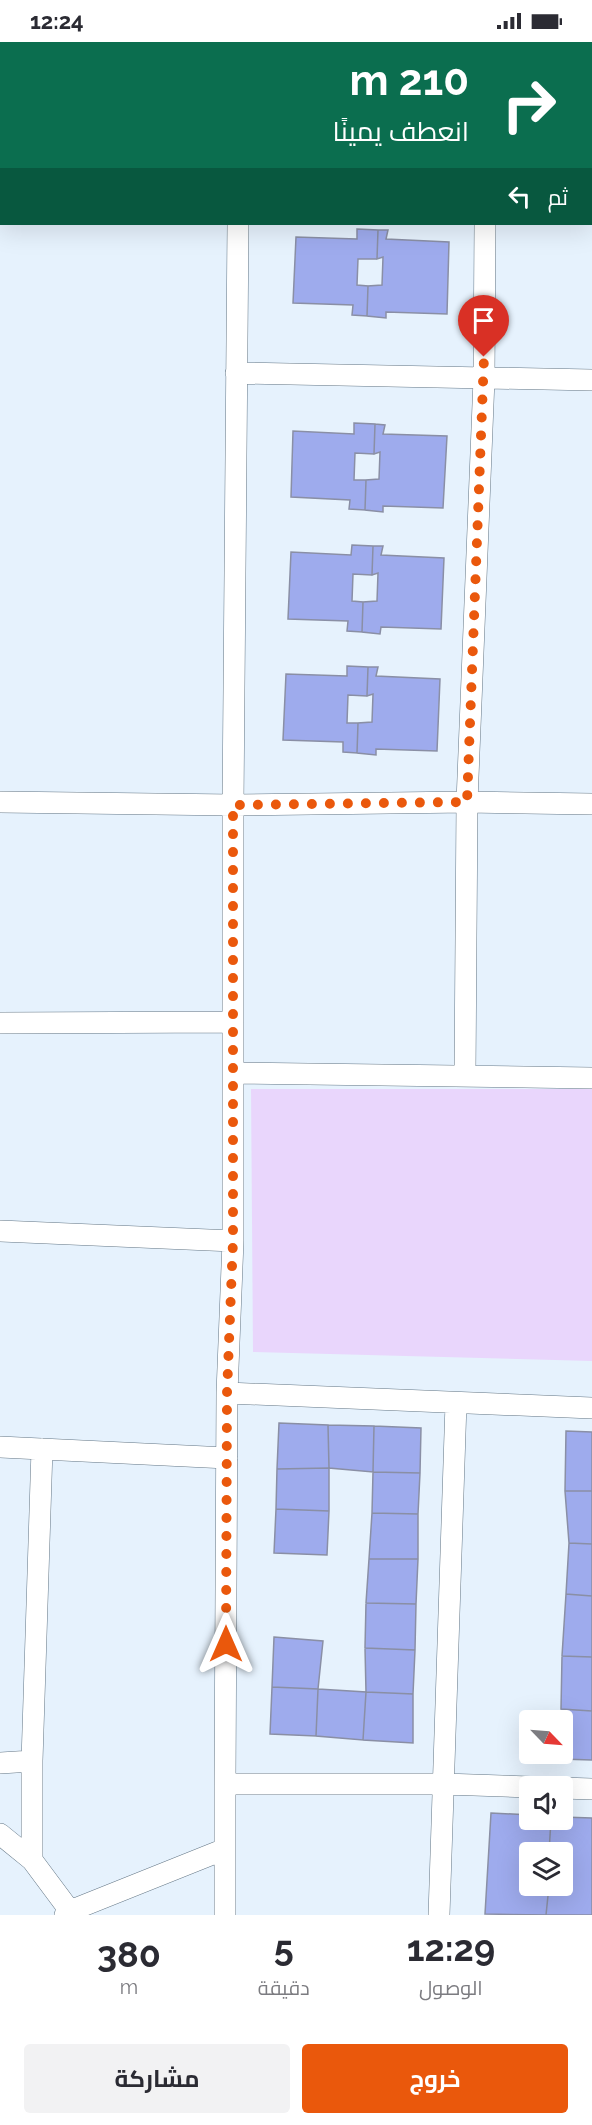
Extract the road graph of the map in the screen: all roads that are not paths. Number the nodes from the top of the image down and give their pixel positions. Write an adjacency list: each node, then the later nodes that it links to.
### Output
1 (238, 225): 3 (street)
2 (485, 225): 4 (street)
3 (236, 373): 4 (street); 9 (street)
4 (483, 379): 5 (street); 7 (street)
5 (592, 380)
6 (0, 802): 9 (street)
7 (467, 802): 8 (street); 9 (street); 13 (street)
8 (592, 804)
9 (233, 805): 10 (street)
10 (233, 1022): 11 (street); 12 (street)
11 (0, 1023)
12 (234, 1072): 13 (street); 16 (street)
13 (465, 1075): 14 (street)
14 (592, 1078)
15 (0, 1231): 16 (street)
16 (233, 1241): 17 (street)
17 (227, 1393): 18 (street); 22 (street)
18 (456, 1403): 19 (street); 26 (street)
19 (592, 1408)
20 (0, 1447): 21 (street)
21 (42, 1449): 22 (street); 23 (street)
22 (227, 1458): 25 (street)
23 (32, 1761): 24 (street); 32 (street)
24 (0, 1763)
25 (225, 1784): 26 (street); 31 (street)
26 (444, 1784): 27 (street); 35 (street)
27 (519, 1787)
28 (573, 1788): 29 (street)
29 (592, 1789)
30 (0, 1834): 32 (street)
31 (225, 1849): 33 (street); 34 (street)
32 (32, 1860): 33 (street)
33 (68, 1913)
34 (225, 1915)
35 (439, 1915)

